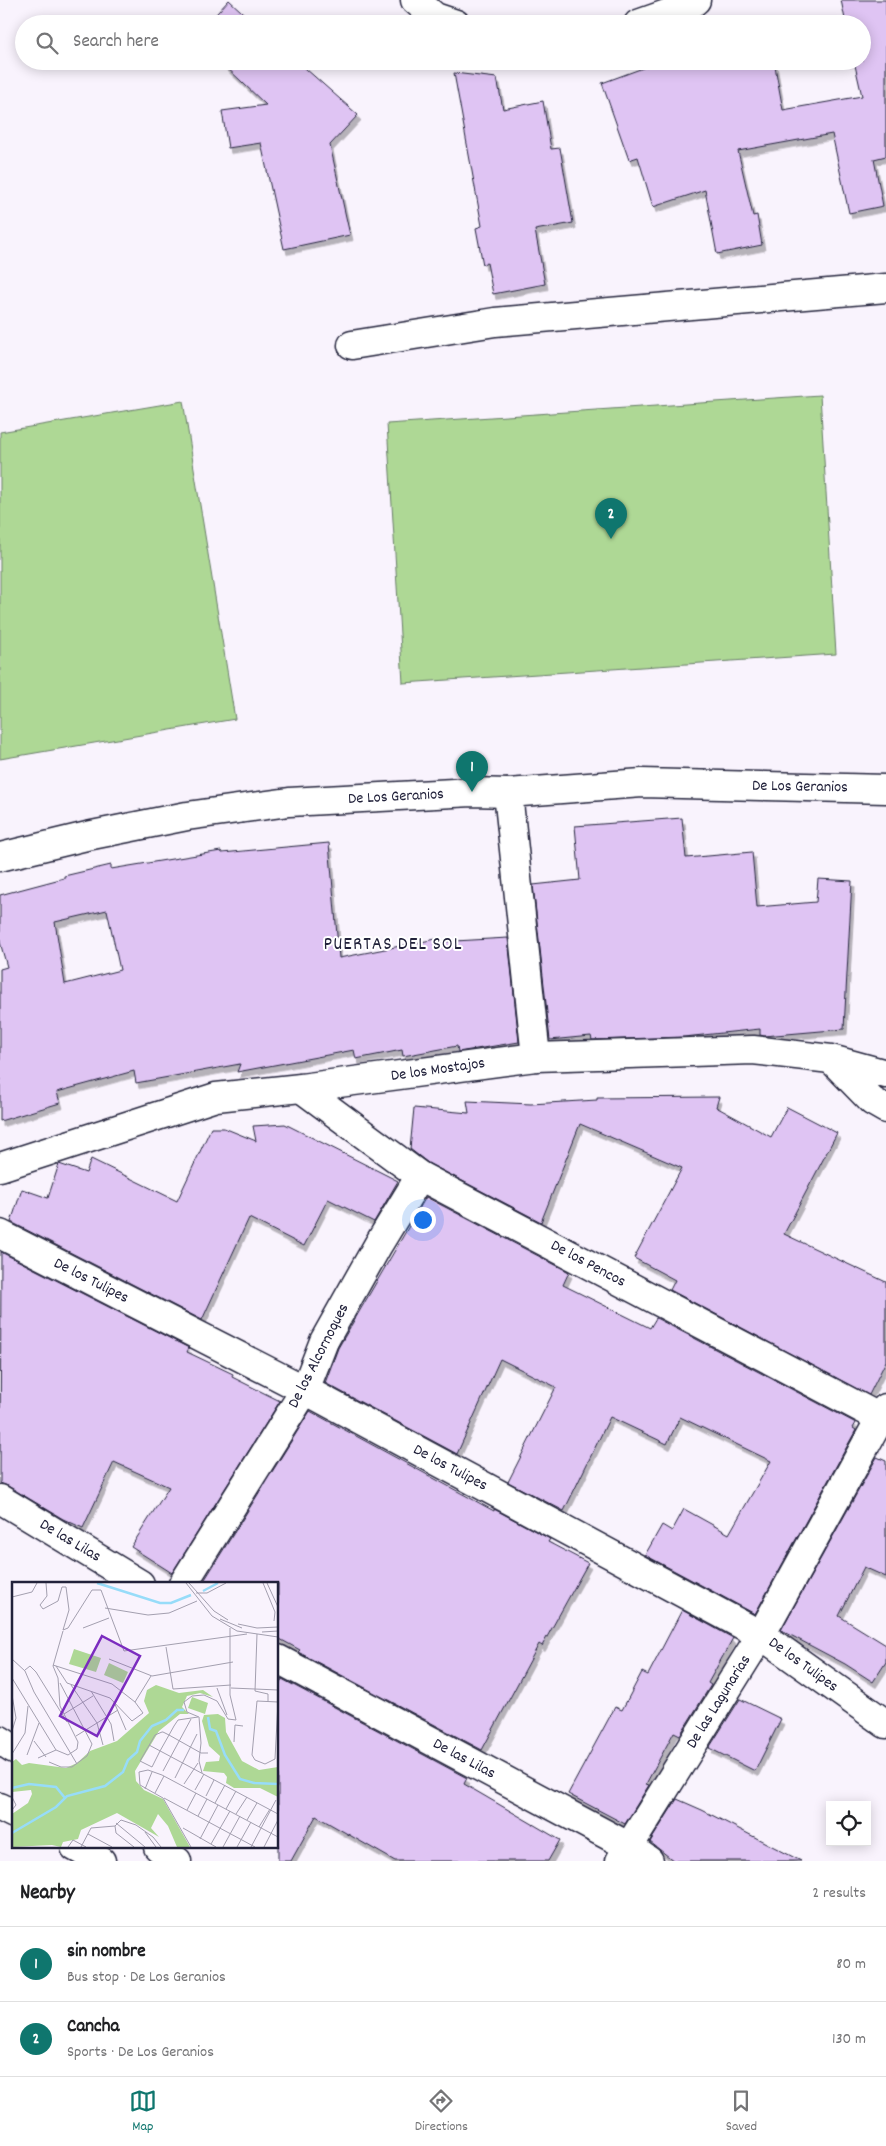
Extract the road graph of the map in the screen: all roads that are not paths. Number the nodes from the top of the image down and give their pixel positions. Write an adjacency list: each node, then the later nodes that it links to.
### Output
1 (415, 0): 3 (street)
2 (696, 0): 4 (street)
3 (433, 15)
4 (664, 15)
5 (886, 288): 6 (street)
6 (352, 345)
7 (886, 789): 8 (street, De Los Geranios)
8 (508, 793): 9 (street, De Los Geranios); 10 (street)
9 (0, 857)
10 (536, 1057): 11 (street, De los Mostajos); 13 (street, De los Mostajos)
11 (831, 1059): 12 (street, De los Mostajos); 14 (street)
12 (886, 1074)
13 (301, 1088): 15 (street, De los Mostajos); 16 (street, De los Pencos)
14 (886, 1109)
15 (0, 1167)
16 (420, 1176): 18 (street, De los Alcornoques); 19 (street, De los Pencos)
17 (0, 1234): 18 (street, De los Tulipes)
18 (304, 1390): 22 (street, De los Alcornoques); 23 (street, De los Tulipes)
19 (884, 1416): 23 (street, De las Lagunarias)
20 (0, 1500): 21 (street, De las Lilas)
21 (137, 1582)
22 (184, 1582)
23 (761, 1635): 25 (street, De los Tulipes); 32 (street, De las Lagunarias)
24 (279, 1660): 32 (street, De las Lilas)
25 (886, 1724)
26 (0, 1740): 27 (street)
27 (12, 1748)
28 (0, 1807): 29 (street)
29 (12, 1813)
30 (78, 1848): 33 (street)
31 (159, 1848): 34 (street)
32 (632, 1856)
33 (101, 1861)
34 (177, 1861)

